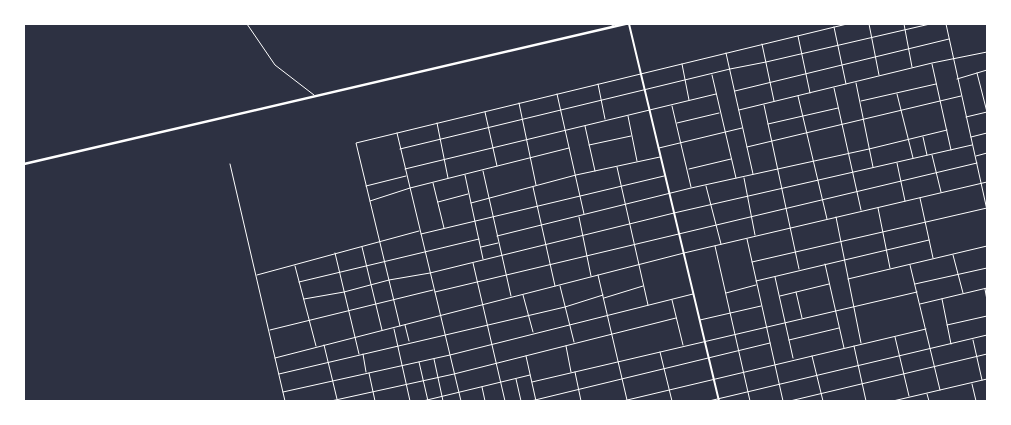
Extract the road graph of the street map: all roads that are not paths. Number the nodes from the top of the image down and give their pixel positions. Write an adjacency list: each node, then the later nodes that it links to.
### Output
1 (247, 24): 51 (street)
2 (610, 24): 9 (street)
3 (627, 24): 9 (highway); 30 (main road)
4 (846, 24): 10 (street)
5 (869, 24): 13 (street)
6 (904, 24): 11 (street)
7 (930, 24): 11 (street)
8 (946, 24): 14 (street)
9 (615, 26): 51 (highway)
10 (834, 27): 12 (street); 16 (street)
11 (905, 30): 13 (street); 17 (street)
12 (798, 35): 15 (street); 20 (street)
13 (872, 38): 16 (street); 21 (street)
14 (949, 39): 17 (street); 22 (street)
15 (762, 44): 18 (street); 23 (street)
16 (838, 46): 20 (street); 25 (street)
17 (909, 48): 21 (street); 27 (street)
18 (726, 52): 24 (street); 28 (street)
19 (987, 52): 22 (street)
20 (802, 54): 23 (street); 31 (street)
21 (876, 56): 25 (street); 34 (street)
22 (953, 60): 26 (street); 35 (street)
23 (766, 62): 28 (street); 37 (street)
24 (682, 63): 30 (street); 36 (street)
25 (842, 64): 31 (street); 40 (street)
26 (932, 64): 27 (street); 41 (street)
27 (912, 68): 34 (street)
28 (730, 69): 33 (street); 44 (street)
29 (987, 70): 32 (street)
30 (640, 73): 39 (street); 43 (main road)
31 (806, 73): 37 (street); 46 (street)
32 (977, 73): 35 (street); 50 (street)
33 (711, 74): 36 (street); 48 (street)
34 (879, 76): 38 (street)
35 (957, 79): 53 (street)
36 (685, 80): 43 (street); 54 (street)
37 (770, 82): 44 (street); 56 (street)
38 (856, 82): 40 (street); 57 (street)
39 (598, 83): 45 (street); 55 (street)
40 (846, 84): 42 (street)
41 (936, 84): 47 (street); 58 (street)
42 (834, 87): 46 (street); 62 (street)
43 (645, 90): 55 (street); 66 (main road)
44 (735, 91): 64 (street)
45 (556, 93): 59 (street); 63 (street)
46 (810, 93): 52 (street)
47 (897, 93): 57 (street); 67 (street)
48 (716, 94): 54 (street); 69 (street)
49 (987, 94): 50 (street)
50 (982, 95): 68 (street)
51 (316, 96): 119 (highway)
52 (798, 96): 56 (street); 71 (street)
53 (961, 96): 58 (street); 72 (street)
54 (689, 100): 61 (street)
55 (602, 101): 63 (street); 74 (street)
56 (774, 102): 60 (street)
57 (860, 102): 75 (street)
58 (940, 102): 67 (street); 84 (street)
59 (519, 103): 65 (street); 73 (street)
60 (764, 104): 64 (street); 78 (street)
61 (672, 105): 66 (street); 77 (street)
62 (838, 108): 71 (street); 80 (street)
63 (560, 110): 73 (street); 83 (street)
64 (739, 110): 82 (street)
65 (485, 111): 76 (street); 81 (street)
66 (650, 111): 70 (street); 102 (main road)
67 (901, 111): 75 (street); 94 (street)
68 (987, 112): 72 (street)
69 (720, 113): 77 (street); 85 (street)
70 (628, 116): 74 (street); 89 (street)
71 (803, 116): 78 (street); 88 (street)
72 (966, 117): 91 (street)
73 (522, 120): 81 (street); 92 (street)
74 (606, 120): 79 (street)
75 (864, 120): 80 (street); 104 (street)
76 (437, 123): 86 (street); 93 (street)
77 (676, 124): 96 (street)
78 (768, 124): 95 (street)
79 (585, 125): 83 (street); 97 (street)
80 (842, 126): 88 (street); 107 (street)
81 (488, 128): 93 (street); 100 (street)
82 (743, 128): 85 (street); 99 (street)
83 (565, 130): 92 (street); 101 (street)
84 (947, 130): 90 (street); 105 (street)
85 (725, 132): 96 (street); 114 (street)
86 (396, 133): 103 (street); 146 (street)
87 (987, 133): 91 (street)
88 (807, 134): 95 (street); 117 (street)
89 (632, 135): 97 (street); 116 (street)
90 (923, 136): 94 (street); 109 (street)
91 (971, 137): 98 (street)
92 (526, 139): 100 (street); 112 (street)
93 (440, 140): 103 (street); 115 (street)
94 (908, 140): 104 (street); 113 (street)
95 (772, 142): 99 (street); 126 (street)
96 (681, 143): 102 (street); 128 (street)
97 (589, 145): 129 (street)
98 (972, 145): 105 (street); 110 (street)
99 (747, 147): 134 (street)
100 (493, 148): 115 (street); 122 (street)
101 (570, 148): 112 (street); 133 (street)
102 (659, 148): 111 (main road)
103 (400, 149): 125 (street)
104 (869, 149): 107 (street); 124 (street)
105 (951, 150): 108 (street)
106 (987, 153): 110 (street)
107 (849, 154): 117 (street); 130 (street)
108 (932, 154): 109 (street); 131 (street)
109 (927, 155): 113 (street)
110 (975, 156): 121 (street)
111 (661, 157): 116 (street); 136 (main road)
112 (530, 158): 122 (street); 148 (street)
113 (913, 158): 118 (street)
114 (732, 159): 128 (street); 139 (street)
115 (444, 160): 125 (street); 138 (street)
116 (638, 162): 123 (street)
117 (814, 162): 126 (street); 140 (street)
118 (897, 162): 124 (street); 142 (street)
119 (24, 164)
120 (230, 164): 233 (street)
121 (977, 164): 131 (street); 144 (street)
122 (497, 166): 127 (street)
123 (617, 166): 129 (street); 149 (street)
124 (873, 168): 130 (street)
125 (405, 169): 135 (street)
126 (778, 169): 134 (street); 152 (street)
127 (483, 170): 132 (street); 159 (street)
128 (687, 170): 151 (street)
129 (595, 171): 133 (street)
130 (853, 172): 140 (street); 153 (street)
131 (937, 173): 142 (street); 154 (street)
132 (465, 174): 138 (street); 155 (street)
133 (576, 175): 148 (street); 157 (street)
134 (753, 175): 137 (street)
135 (407, 176): 146 (street); 150 (street)
136 (665, 176): 149 (street); 156 (main road)
137 (744, 177): 139 (street); 158 (street)
138 (448, 179): 141 (street)
139 (736, 179): 145 (street)
140 (818, 180): 152 (street); 161 (street)
141 (433, 182): 150 (street); 164 (street)
142 (901, 182): 153 (street); 163 (street)
143 (987, 182): 144 (street)
144 (981, 183): 154 (street); 171 (street)
145 (706, 185): 151 (street); 167 (street)
146 (366, 186): 162 (street)
147 (533, 186): 148 (street); 159 (street); 168 (street)
148 (536, 186)
149 (622, 186): 157 (street); 166 (street)
150 (410, 188): 162 (street); 187 (street)
151 (691, 188): 156 (street)
152 (782, 188): 158 (street); 170 (street)
153 (857, 192): 161 (street); 172 (street)
154 (941, 192): 160 (street)
155 (469, 194): 164 (street); 165 (street)
156 (670, 194): 166 (street); 173 (main road)
157 (581, 196): 168 (street); 174 (street)
158 (747, 196): 167 (street); 177 (street)
159 (489, 198): 165 (street); 176 (street)
160 (919, 198): 163 (street); 181 (street)
161 (823, 200): 170 (street); 179 (street)
162 (370, 201): 198 (street)
163 (905, 201): 169 (street)
164 (438, 202): 186 (street)
165 (471, 203): 180 (street)
166 (626, 204): 174 (street); 182 (street)
167 (711, 205): 173 (street); 184 (street)
168 (537, 206): 176 (street); 183 (street)
169 (878, 207): 172 (street); 188 (street)
170 (786, 209): 177 (street); 185 (street)
171 (987, 209): 181 (street)
172 (862, 211): 178 (street)
173 (674, 213): 182 (street); 190 (main road)
174 (584, 214): 175 (street)
175 (579, 216): 183 (street); 192 (street)
176 (493, 217): 180 (street); 191 (street)
177 (752, 217): 184 (street); 193 (street)
178 (836, 217): 179 (street); 197 (street)
179 (827, 219): 185 (street)
180 (475, 221): 186 (street); 195 (street)
181 (925, 222): 188 (street); 196 (street)
182 (630, 224): 192 (street); 200 (street)
183 (541, 225): 191 (street); 202 (street)
184 (716, 225): 190 (street); 201 (street)
185 (790, 228): 193 (street); 209 (street)
186 (444, 229): 189 (street)
187 (420, 231): 189 (street); 198 (street)
188 (883, 231): 197 (street); 207 (street)
189 (421, 234): 208 (street)
190 (679, 234): 200 (street); 210 (main road)
191 (497, 236): 199 (street)
192 (583, 236): 202 (street); 213 (street)
193 (756, 236): 194 (street)
194 (746, 238): 201 (street); 219 (street)
195 (479, 239): 206 (street); 208 (street)
196 (929, 240): 207 (street); 216 (street)
197 (840, 241): 209 (street); 215 (street)
198 (380, 242): 203 (street); 218 (street)
199 (499, 243): 206 (street); 214 (street)
200 (635, 244): 213 (street); 223 (street)
201 (720, 244): 204 (street)
202 (546, 245): 214 (street); 222 (street)
203 (362, 246): 211 (street); 226 (street)
204 (715, 246): 210 (street); 257 (street)
205 (987, 246): 212 (street)
206 (481, 247): 217 (street)
207 (887, 250): 215 (street); 228 (street)
208 (425, 252): 218 (street); 231 (street)
209 (796, 252): 219 (street); 229 (street)
210 (684, 253): 223 (street); 256 (main road)
211 (335, 254): 221 (street); 230 (street)
212 (953, 254): 216 (street); 232 (street)
213 (587, 255): 222 (street); 237 (street)
214 (502, 256): 217 (street); 234 (street)
215 (844, 259): 224 (street); 238 (street)
216 (933, 259): 225 (street)
217 (484, 260): 220 (street)
218 (384, 261): 226 (street); 239 (street)
219 (752, 262): 240 (street)
220 (473, 263): 231 (street); 242 (street)
221 (294, 264): 233 (street); 241 (street)
222 (550, 264): 234 (street); 248 (street)
223 (639, 264): 235 (street); 249 (street)
224 (825, 264): 229 (street); 243 (street)
225 (910, 264): 228 (street); 244 (street)
226 (366, 265): 230 (street); 245 (street)
227 (987, 268): 232 (street)
228 (891, 269): 238 (street)
229 (800, 270): 236 (street)
230 (340, 272): 241 (street); 252 (street)
231 (430, 273): 239 (street); 251 (street)
232 (958, 274): 244 (street); 258 (street)
233 (256, 275): 296 (street)
234 (506, 275): 242 (street); 261 (street)
235 (598, 275): 237 (street); 260 (street)
236 (775, 276): 240 (street); 259 (street)
237 (591, 277): 246 (street)
238 (848, 279): 272 (street)
239 (389, 280): 245 (street); 265 (street)
240 (756, 281): 247 (street)
241 (299, 282): 264 (street)
242 (477, 282): 251 (street); 269 (street)
243 (830, 283): 253 (street); 274 (street)
244 (915, 284): 254 (street)
245 (371, 285): 252 (street); 267 (street)
246 (560, 285): 248 (street); 273 (street)
247 (757, 285): 257 (street); 271 (street)
248 (555, 286): 255 (street)
249 (644, 286): 260 (street); 270 (street)
250 (986, 288): 258 (street); 266 (street)
251 (434, 291): 265 (street); 279 (street)
252 (344, 292): 264 (street); 275 (street)
253 (796, 292): 259 (street); 282 (street)
254 (917, 292): 268 (street); 272 (street)
255 (523, 294): 261 (street); 277 (street)
256 (693, 294): 262 (street); 284 (main road)
257 (726, 294): 276 (street)
258 (963, 294): 263 (street)
259 (780, 296): 285 (street)
260 (603, 297): 273 (street); 278 (street)
261 (511, 298): 269 (street)
262 (672, 299): 270 (street); 281 (street)
263 (942, 299): 268 (street); 289 (street)
264 (304, 300): 283 (street)
265 (394, 300): 267 (street); 290 (street)
266 (987, 300)
267 (376, 304): 275 (street); 295 (street)
268 (920, 304): 294 (street)
269 (482, 305): 279 (street); 286 (street)
270 (648, 305): 278 (street)
271 (762, 306): 276 (street); 291 (street)
272 (854, 306): 274 (street); 311 (street)
273 (565, 307): 277 (street); 288 (street)
274 (836, 310): 282 (street); 293 (street)
275 (349, 311): 283 (street); 303 (street)
276 (730, 313): 284 (street); 300 (street)
277 (529, 315): 286 (street); 298 (street)
278 (608, 315): 288 (street); 299 (street)
279 (440, 316): 287 (street); 297 (street)
280 (987, 316): 289 (street)
281 (676, 318): 299 (street); 316 (street)
282 (802, 318): 285 (street)
283 (310, 320): 296 (street); 318 (street)
284 (700, 320): 306 (main road)
285 (785, 322): 291 (street); 305 (street)
286 (486, 324): 297 (street); 309 (street)
287 (405, 325): 290 (street); 307 (street)
288 (570, 325): 298 (street); 310 (street)
289 (946, 325): 312 (street)
290 (400, 326): 292 (street)
291 (766, 326): 300 (street); 308 (street)
292 (394, 328): 295 (street); 314 (street)
293 (840, 328): 305 (street); 319 (street)
294 (926, 328): 302 (street); 320 (street)
295 (382, 330): 303 (street)
296 (268, 331): 331 (street)
297 (445, 334): 307 (street); 326 (street)
298 (534, 334): 309 (street)
299 (612, 334): 310 (street); 335 (street)
300 (735, 334): 306 (street); 322 (street)
301 (987, 335): 304 (street)
302 (895, 336): 311 (street); 329 (street)
303 (355, 337): 313 (street); 323 (street)
304 (973, 339): 312 (street); 330 (street)
305 (790, 340): 334 (street)
306 (705, 341): 316 (street); 333 (main road)
307 (409, 342): 314 (street)
308 (770, 343): 322 (street); 339 (street)
309 (491, 344): 326 (street); 338 (street)
310 (574, 344): 315 (street)
311 (861, 344): 317 (street)
312 (952, 344): 320 (street)
313 (324, 345): 318 (street); 336 (street)
314 (398, 345): 324 (street); 340 (street)
315 (566, 346): 327 (street); 345 (street)
316 (683, 346): 321 (street)
317 (854, 346): 319 (street); 341 (street)
318 (316, 347): 331 (street)
319 (844, 348): 328 (street)
320 (930, 349): 329 (street); 342 (street)
321 (660, 351): 335 (street); 343 (street)
322 (739, 352): 333 (street); 346 (street)
323 (359, 354): 324 (street); 336 (street)
324 (363, 354): 347 (street)
325 (987, 354): 330 (street)
326 (450, 355): 332 (street); 349 (street)
327 (526, 356): 338 (street); 350 (street)
328 (812, 356): 334 (street); 352 (street)
329 (900, 356): 341 (street); 351 (street)
330 (977, 357): 342 (street); 360 (street)
331 (275, 358): 348 (street)
332 (434, 358): 337 (street); 353 (street)
333 (709, 359): 343 (street); 356 (main road)
334 (794, 360): 339 (street)
335 (618, 361): 344 (street); 355 (street)
336 (327, 362): 348 (street); 358 (street)
337 (419, 362): 340 (street); 359 (street)
338 (496, 363): 349 (street); 361 (street)
339 (775, 364): 346 (street); 364 (street)
340 (402, 365): 347 (street); 366 (street)
341 (859, 366): 352 (street); 365 (street)
342 (934, 367): 351 (street); 370 (street)
343 (664, 369): 355 (street); 369 (street)
344 (574, 371): 345 (street); 368 (street)
345 (571, 372): 362 (street)
346 (744, 372): 356 (street); 374 (street)
347 (368, 373): 358 (street); 372 (street)
348 (279, 374): 371 (street)
349 (454, 374): 353 (street); 373 (street)
350 (530, 374): 354 (street); 362 (street)
351 (904, 374): 365 (street); 378 (street)
352 (817, 376): 364 (street); 376 (street)
353 (438, 378): 359 (street); 377 (street)
354 (516, 378): 361 (street); 392 (street)
355 (622, 379): 368 (street); 380 (street)
356 (714, 379): 369 (street); 381 (main road)
357 (987, 380): 360 (street)
358 (332, 381): 371 (street); 379 (street)
359 (422, 381): 366 (street); 387 (street)
360 (982, 381): 363 (street)
361 (501, 382): 367 (street); 391 (street)
362 (532, 382): 394 (street)
363 (972, 383): 370 (street); 406 (street)
364 (780, 384): 374 (street); 400 (street)
365 (863, 384): 376 (street); 403 (street)
366 (406, 385): 372 (street); 385 (street)
367 (482, 386): 373 (street); 390 (street)
368 (578, 390): 394 (street); 395 (street)
369 (669, 390): 380 (street); 397 (street)
370 (940, 390): 375 (street)
371 (283, 392): 382 (street)
372 (373, 392): 379 (street); 384 (street)
373 (459, 392): 377 (street); 389 (street)
374 (748, 392): 381 (street); 399 (street)
375 (927, 393): 378 (street); 405 (street)
376 (821, 394): 401 (street); 402 (street)
377 (442, 396): 387 (street); 388 (street)
378 (909, 398): 404 (street)
379 (337, 400): 383 (street)
380 (627, 400): 396 (street)
381 (719, 400): 398 (street)
382 (285, 401)
383 (331, 401)
384 (375, 401)
385 (410, 401)
386 (423, 401): 387 (street)
387 (427, 401)
388 (443, 401)
389 (461, 401)
390 (485, 401)
391 (505, 401)
392 (521, 401)
393 (531, 401): 394 (street)
394 (536, 401)
395 (581, 401)
396 (624, 401)
397 (672, 401)
398 (709, 401)
399 (750, 401)
400 (784, 401)
401 (790, 401)
402 (823, 401)
403 (866, 401)
404 (893, 401)
405 (929, 401)
406 (976, 401)

